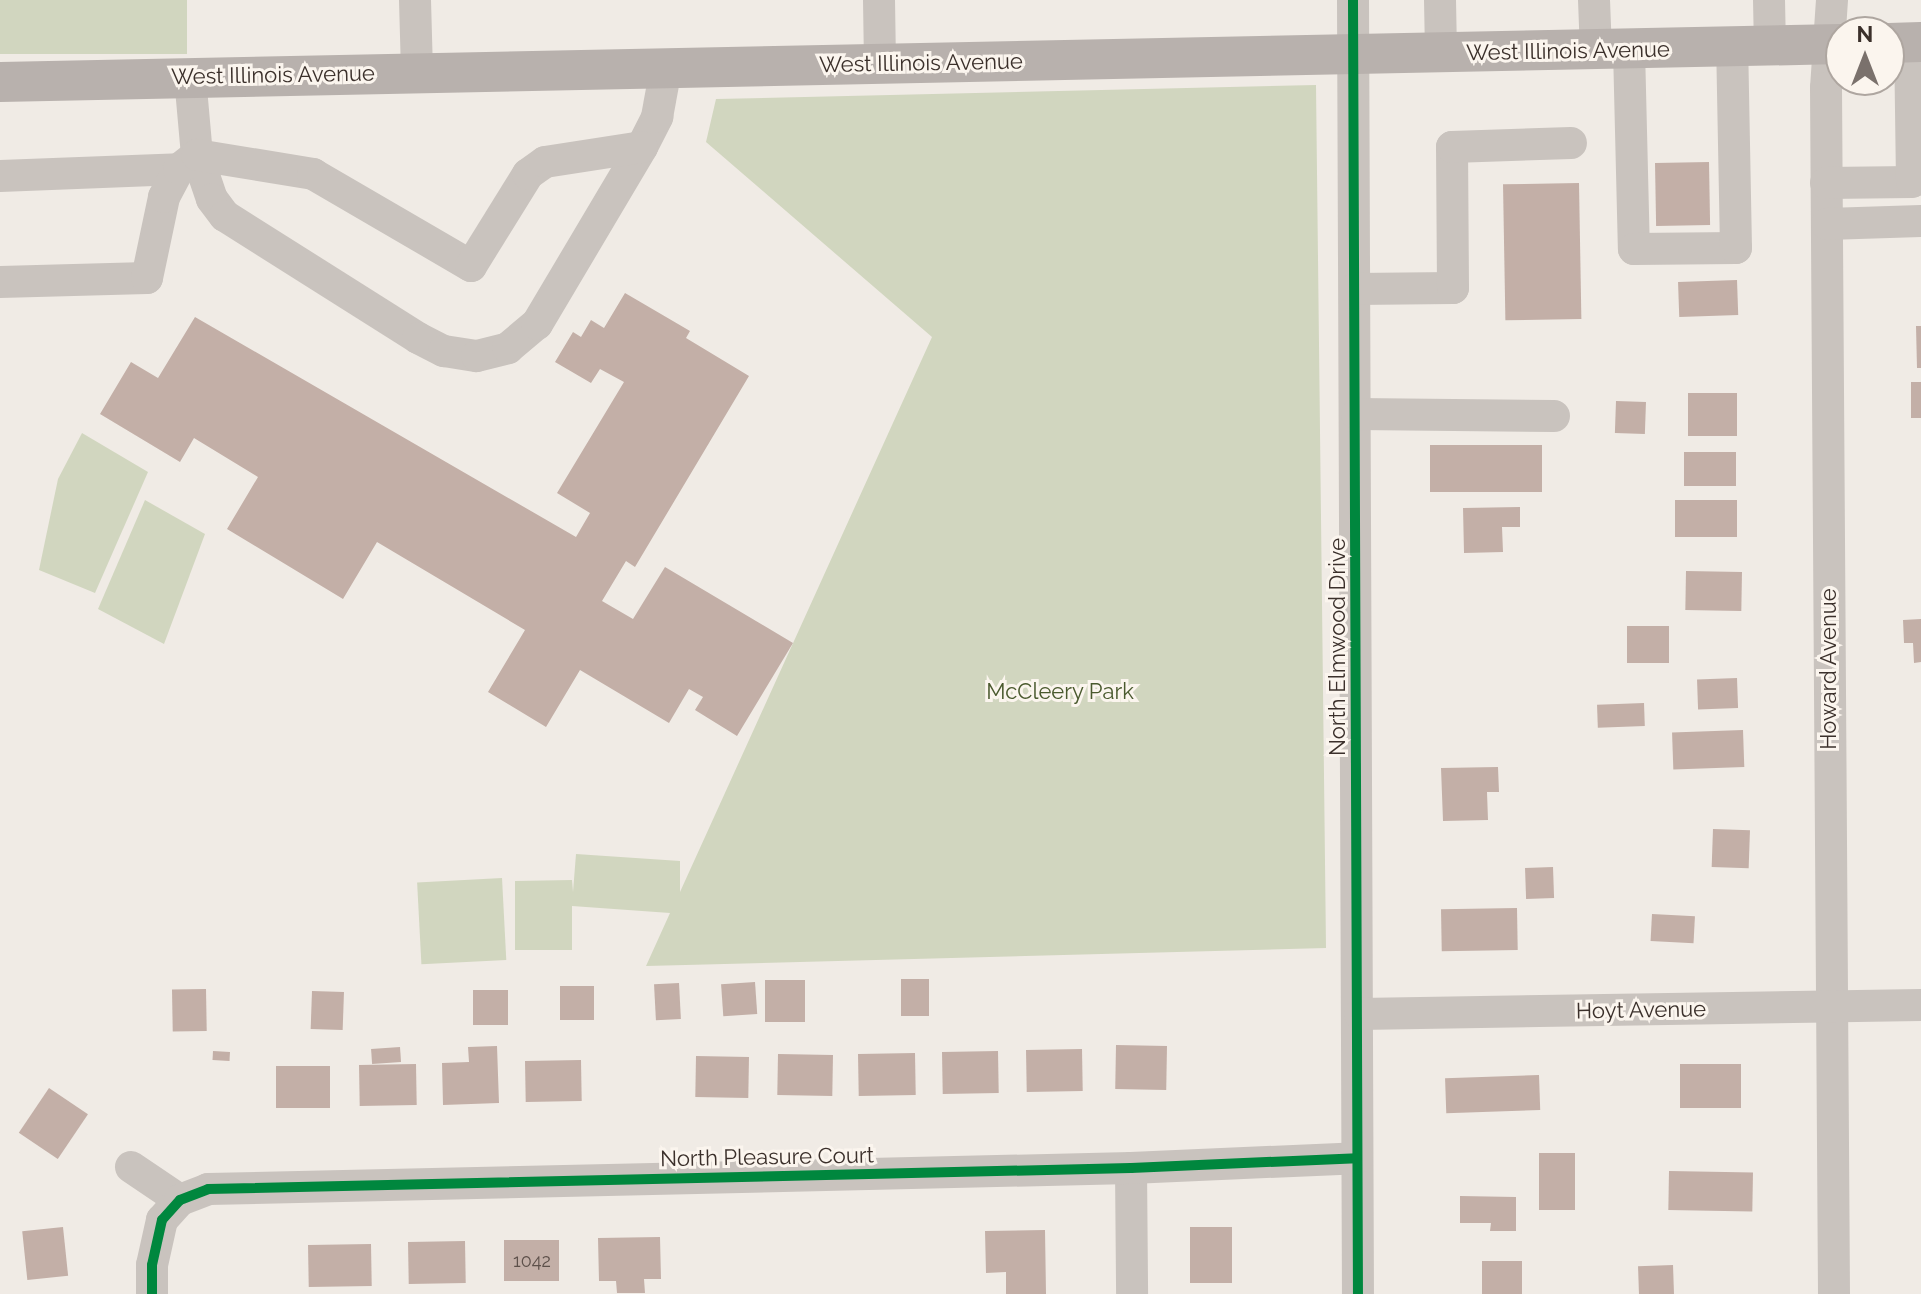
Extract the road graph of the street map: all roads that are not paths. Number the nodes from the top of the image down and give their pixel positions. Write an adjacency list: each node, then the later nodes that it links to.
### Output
1 (415, 0): 15 (street)
2 (879, 0): 13 (street)
3 (1353, 0): 12 (street, North Elmwood Drive)
4 (1440, 0): 11 (street)
5 (1594, 0): 10 (street)
6 (1769, 0): 9 (street)
7 (1907, 42): 23 (street)
8 (1825, 44): 9 (main road, West Illinois Avenue)
9 (1751, 47): 10 (main road, West Illinois Avenue); 10 (street)
10 (1612, 50): 11 (main road, West Illinois Avenue)
11 (1441, 54): 12 (main road, West Illinois Avenue)
12 (1354, 55): 13 (main road, West Illinois Avenue); 27 (street, North Elmwood Drive)
13 (880, 64): 14 (main road, West Illinois Avenue)
14 (666, 68): 15 (main road, West Illinois Avenue); 20 (street)
15 (417, 73): 16 (main road, West Illinois Avenue)
16 (190, 77): 17 (main road, West Illinois Avenue); 21 (street)
17 (0, 82)
18 (1831, 96): 23 (street, Howard Avenue)
19 (1571, 143): 27 (street)
20 (642, 147): 21 (street); 21 (street)
21 (188, 162): 22 (street); 26 (street)
22 (0, 176)
23 (1826, 183): 25 (street, Howard Avenue)
24 (1921, 221): 25 (street)
25 (1827, 224): 31 (street, Howard Avenue)
26 (0, 282)
27 (1355, 289): 28 (street, North Elmwood Drive)
28 (1357, 414): 29 (street); 32 (street, North Elmwood Drive)
29 (1554, 416)
30 (1921, 1005): 31 (street, Hoyt Avenue)
31 (1832, 1007): 32 (street, Hoyt Avenue); 40 (street, Howard Avenue)
32 (1360, 1014): 33 (street, North Elmwood Drive)
33 (1357, 1158): 35 (street, North Pleasure Court); 39 (street, North Elmwood Drive)
34 (131, 1167): 36 (street)
35 (1131, 1168): 36 (street, North Pleasure Court); 38 (street)
36 (180, 1200): 37 (street)
37 (152, 1294)
38 (1132, 1294)
39 (1358, 1294)
40 (1834, 1294)

